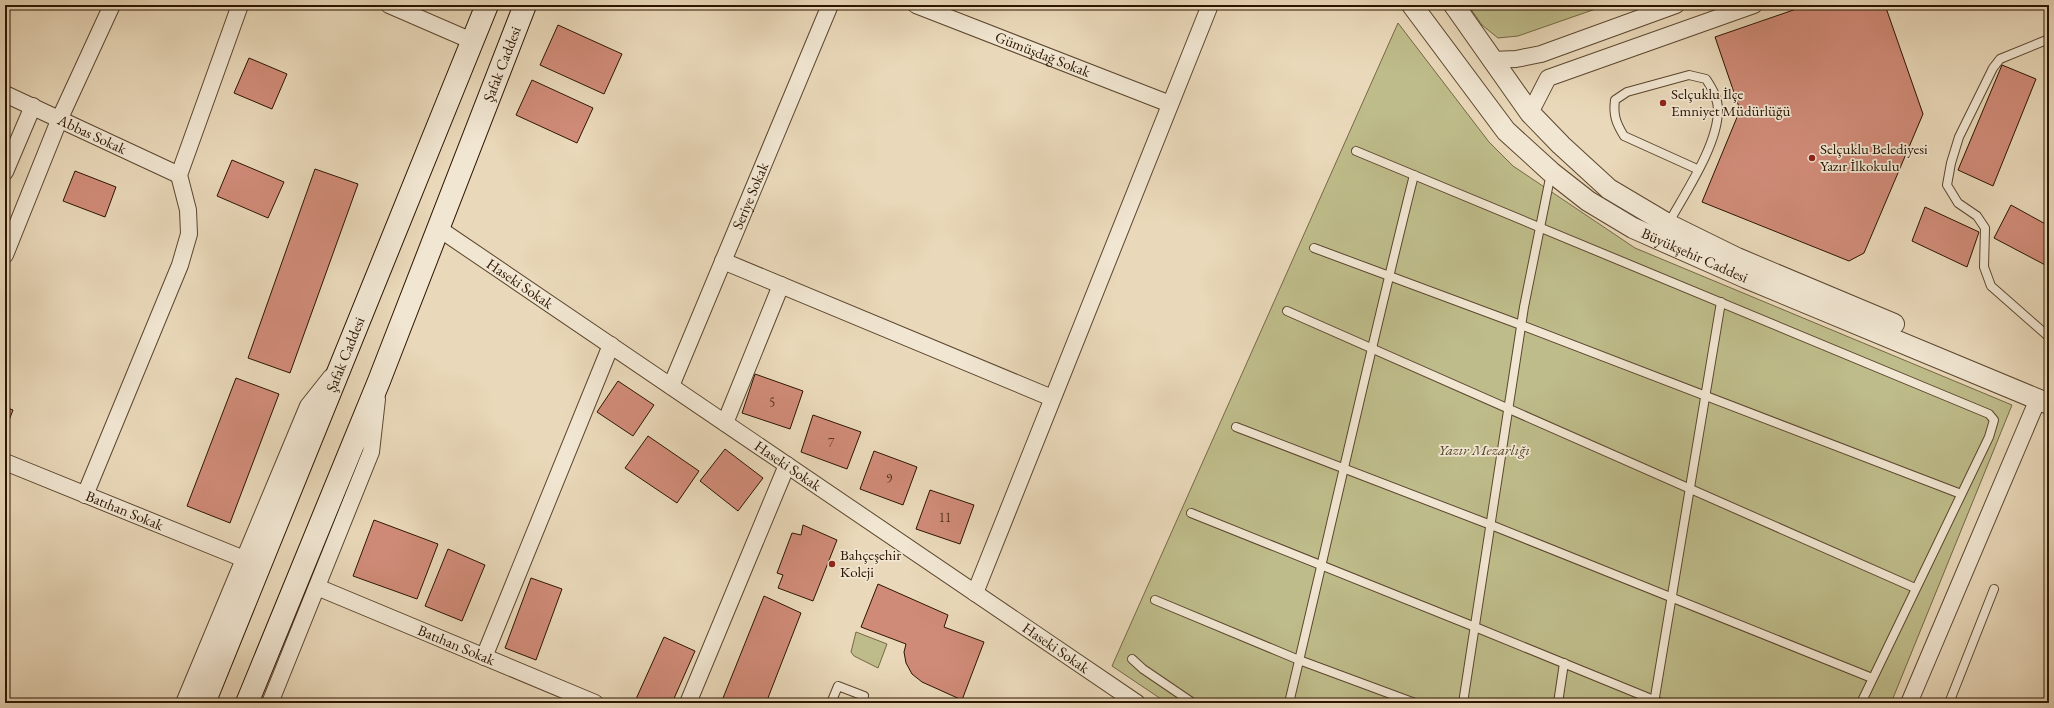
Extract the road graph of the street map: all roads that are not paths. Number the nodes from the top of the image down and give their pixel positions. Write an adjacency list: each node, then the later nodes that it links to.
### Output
1 (112, 5): 22 (street)
2 (240, 5): 27 (street)
3 (389, 5): 14 (street)
4 (487, 5): 14 (main road, Şafak Caddesi)
5 (525, 5): 30 (main road, Şafak Caddesi)
6 (830, 5): 34 (street, Seriye Sokak)
7 (916, 5): 19 (street, Gümüşdağ Sokak)
8 (1210, 5): 19 (street)
9 (1412, 5): 26 (street, Büyükşehir Caddesi)
10 (1454, 5): 16 (street, Büyükşehir Caddesi)
11 (1676, 5): 15 (street)
12 (1754, 5): 17 (street)
13 (2049, 39): 40 (lane)
14 (472, 41): 43 (main road, Şafak Caddesi)
15 (1541, 54): 16 (street); 17 (street)
16 (1492, 60): 21 (street, Büyükşehir Caddesi)
17 (1548, 78): 21 (street)
18 (5, 94): 20 (street, Abbas Sokak)
19 (1170, 104): 47 (street)
20 (33, 106): 22 (street, Abbas Sokak); 25 (street)
21 (1530, 113): 29 (street, Büyükşehir Caddesi)
22 (60, 118): 27 (street, Abbas Sokak); 33 (street)
23 (1356, 151): 28 (lane)
24 (1697, 169): 24 (lane); 29 (lane)
25 (5, 172)
26 (1551, 172): 31 (lane); 48 (street, Büyükşehir Caddesi)
27 (179, 175): 57 (street)
28 (1414, 175): 31 (lane); 35 (lane)
29 (1668, 224): 48 (street, Büyükşehir Caddesi)
30 (438, 228): 41 (street, Haseki Sokak); 44 (main road, Şafak Caddesi)
31 (1540, 228): 37 (lane); 39 (lane)
32 (1314, 248): 35 (lane)
33 (5, 255)
34 (723, 261): 36 (street); 45 (street, Seriye Sokak)
35 (1389, 276): 39 (lane); 42 (lane)
36 (781, 285): 47 (street); 50 (street)
37 (1721, 302): 46 (lane); 56 (lane)
38 (1287, 312): 42 (lane)
39 (1521, 325): 46 (lane); 49 (lane)
40 (2049, 337)
41 (611, 345): 45 (street, Haseki Sokak); 69 (street)
42 (1371, 349): 49 (lane); 54 (lane)
43 (343, 362): 60 (street); 76 (main road, Şafak Caddesi)
44 (379, 381): 62 (street); 77 (main road, Şafak Caddesi)
45 (671, 386): 50 (street, Haseki Sokak)
46 (1705, 395): 55 (lane); 56 (lane)
47 (1052, 398): 65 (street)
48 (2045, 398): 90 (street)
49 (1508, 409): 55 (lane); 59 (lane)
50 (725, 423): 53 (street, Haseki Sokak)
51 (1236, 427): 54 (lane)
52 (5, 462): 57 (street, Batıhan Sokak)
53 (787, 465): 65 (street, Haseki Sokak); 80 (street)
54 (1345, 470): 59 (lane); 61 (lane)
55 (1690, 487): 63 (lane); 66 (lane)
56 (1961, 494): 63 (lane)
57 (85, 495): 60 (street, Batıhan Sokak)
58 (1191, 513): 61 (lane)
59 (1491, 525): 66 (lane); 68 (lane)
60 (244, 559): 75 (street)
61 (1321, 565): 68 (lane); 71 (lane)
62 (317, 587): 69 (street, Batıhan Sokak); 78 (street)
63 (1915, 588): 73 (lane)
64 (1994, 589): 91 (lane)
65 (975, 593): 83 (street, Haseki Sokak)
66 (1673, 598): 73 (lane); 74 (lane)
67 (1155, 600): 71 (lane)
68 (1475, 626): 72 (lane); 87 (lane)
69 (484, 657): 79 (street, Batıhan Sokak)
70 (1132, 659): 84 (lane)
71 (1299, 660): 85 (lane); 86 (lane)
72 (1564, 663): 74 (lane); 88 (lane)
73 (1872, 678): 89 (lane)
74 (1657, 702)
75 (184, 703)
76 (204, 703)
77 (246, 703)
78 (270, 703)
79 (595, 703)
80 (688, 703)
81 (830, 703): 82 (lane)
82 (862, 703)
83 (1136, 703)
84 (1193, 703)
85 (1289, 703)
86 (1415, 703)
87 (1463, 703)
88 (1558, 703)
89 (1861, 703)
90 (1909, 703)
91 (1949, 703)

